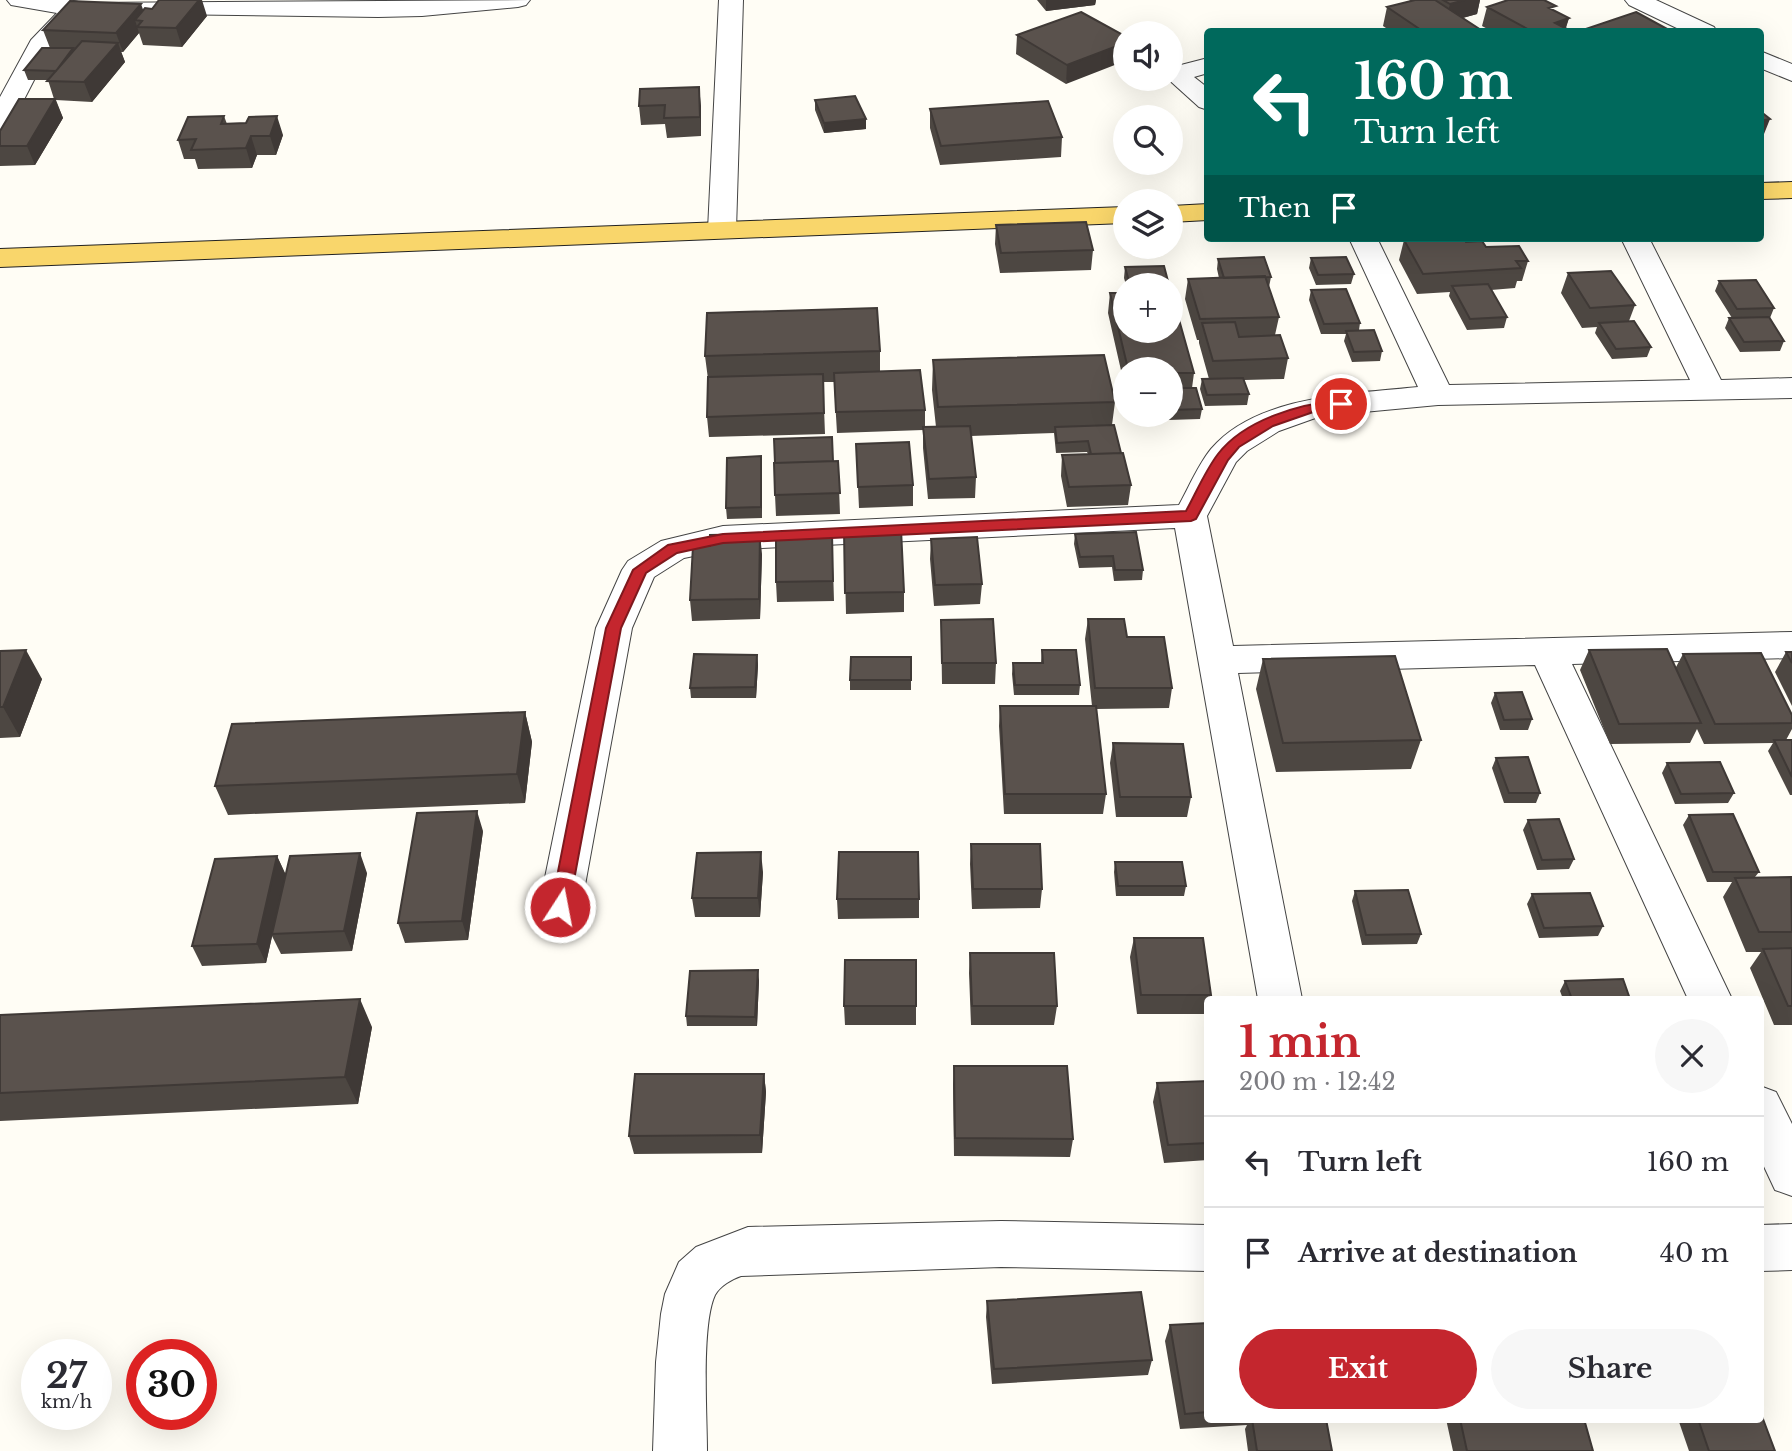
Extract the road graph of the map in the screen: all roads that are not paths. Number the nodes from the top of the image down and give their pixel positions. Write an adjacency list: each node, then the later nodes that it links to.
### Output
1 (19, 0): 5 (street)
2 (518, 0): 5 (street)
3 (731, 0): 17 (street)
4 (1637, 0): 6 (street)
5 (75, 8): 11 (street)
6 (1696, 28)
7 (1764, 60): 9 (street)
8 (1204, 66): 10 (street)
9 (1792, 73)
10 (1204, 99)
11 (0, 121)
12 (1792, 190): 13 (main road)
13 (1764, 191)
14 (1204, 212): 15 (main road)
15 (1183, 213)
16 (1113, 215): 17 (main road)
17 (722, 230): 20 (main road)
18 (1365, 242): 23 (street)
19 (1636, 242): 22 (street)
20 (0, 258)
21 (1792, 388): 22 (street)
22 (1711, 391): 23 (street)
23 (1438, 395): 24 (street)
24 (1191, 516): 27 (street); 28 (street)
25 (1792, 645): 26 (street)
26 (1548, 652): 27 (street); 30 (street)
27 (1217, 660): 29 (street)
28 (560, 907)
29 (1279, 996)
30 (1709, 996)
31 (1764, 1115): 32 (street)
32 (1792, 1174)
33 (1792, 1247): 35 (street)
34 (1204, 1248): 36 (street)
35 (1764, 1248)
36 (680, 1451)

